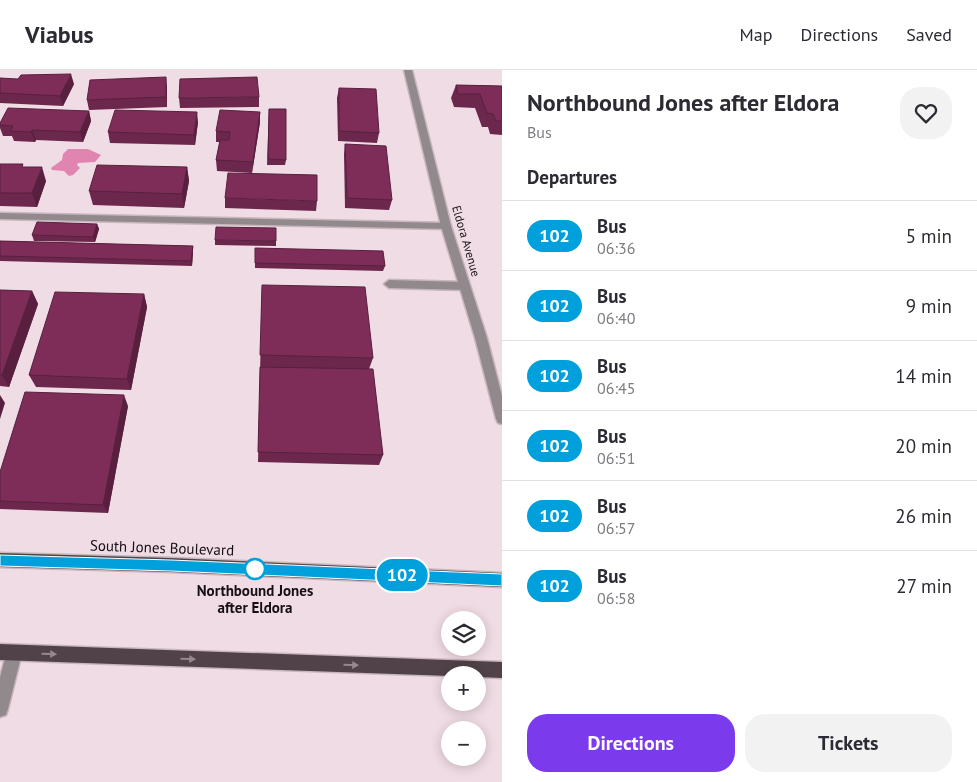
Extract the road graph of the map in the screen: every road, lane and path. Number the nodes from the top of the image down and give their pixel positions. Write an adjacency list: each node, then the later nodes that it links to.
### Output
1 (408, 70): 3 (street, Eldora Avenue)
2 (0, 216): 3 (street)
3 (446, 226): 5 (street, Eldora Avenue)
4 (389, 284): 5 (street)
5 (464, 286): 6 (street, Eldora Avenue)
6 (502, 419)
7 (0, 560): 8 (main road, South Jones Boulevard)
8 (502, 580)
9 (7, 652): 10 (main road, one-way to 10); 11 (street)
10 (502, 670)
11 (0, 709)

